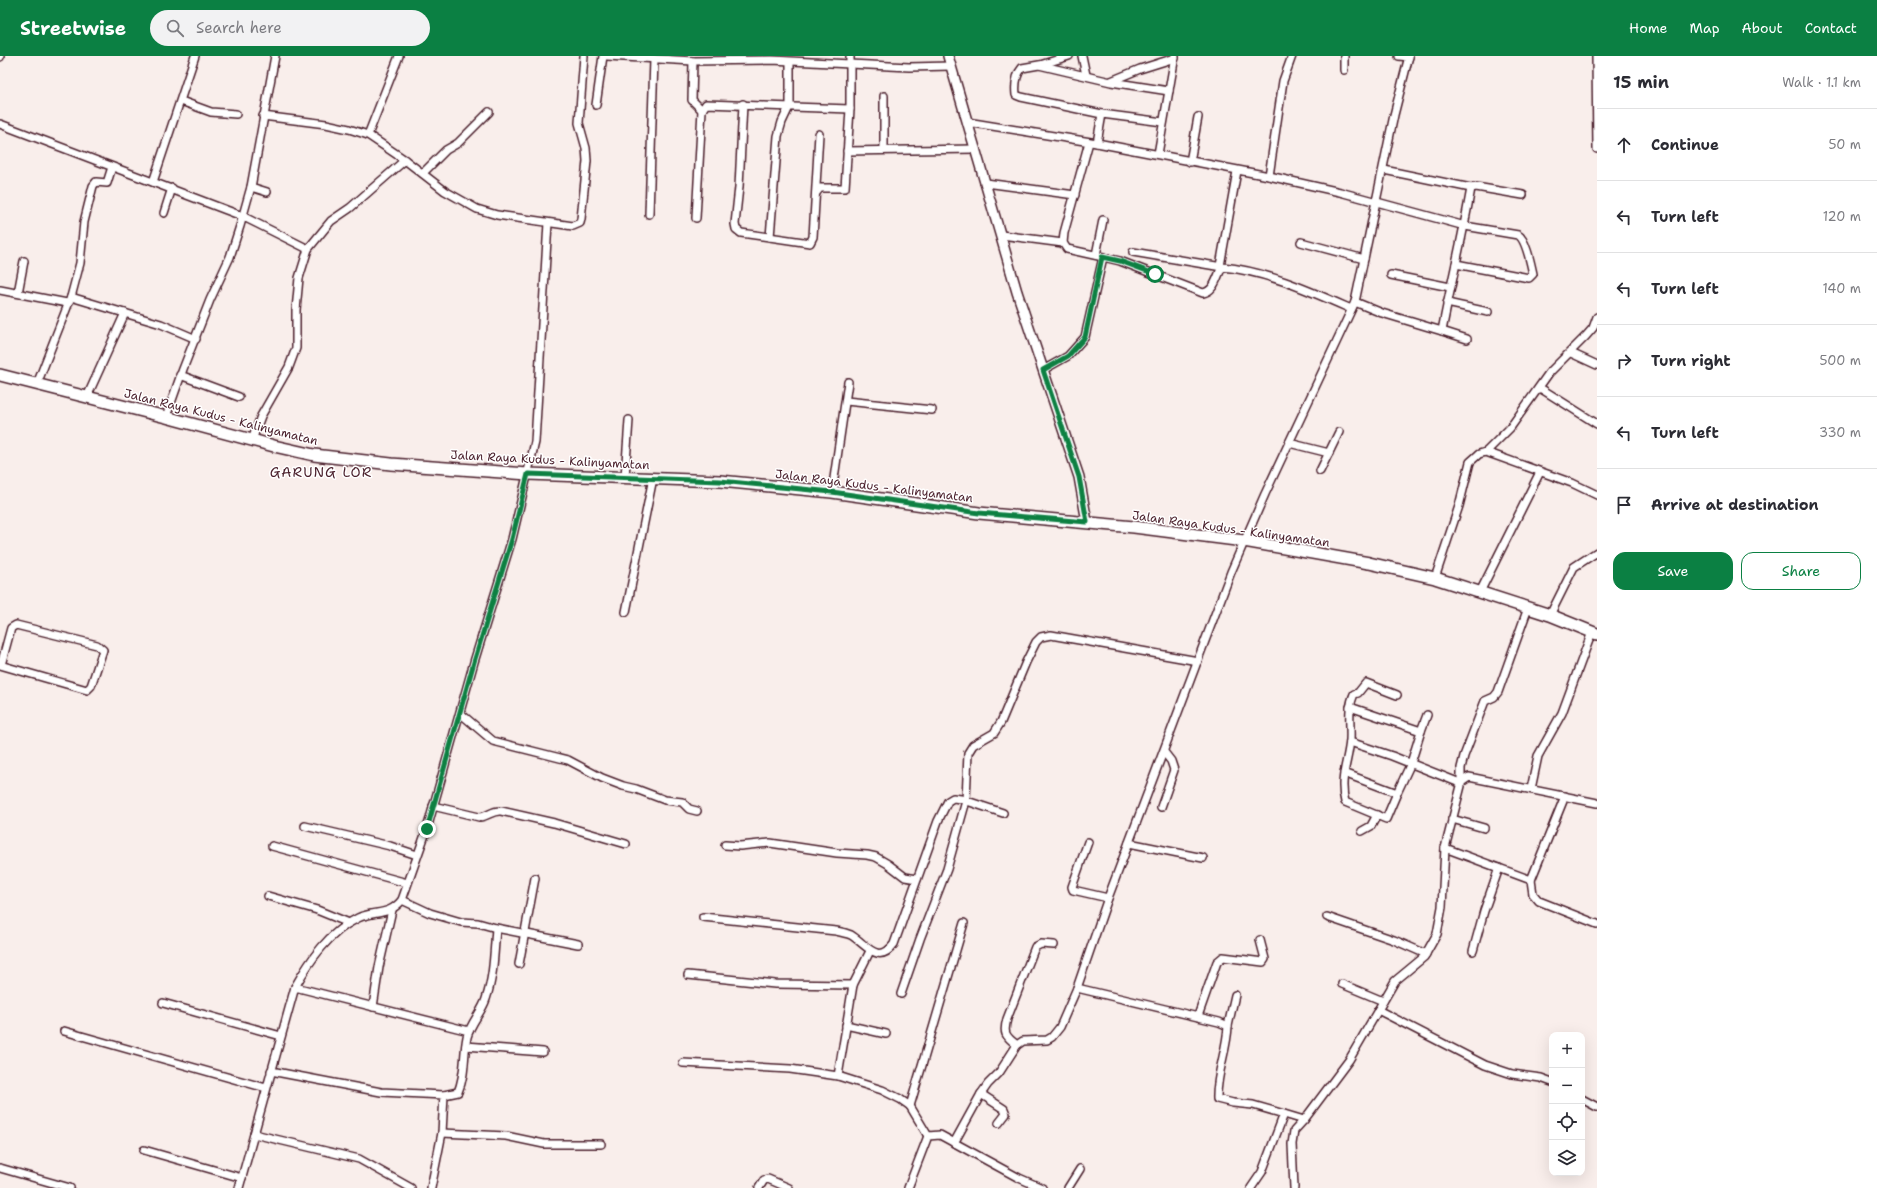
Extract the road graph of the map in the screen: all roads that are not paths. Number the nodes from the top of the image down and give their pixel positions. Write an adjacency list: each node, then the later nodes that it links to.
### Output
1 (195, 56): 34 (street)
2 (275, 56): 43 (street)
3 (399, 56): 49 (street)
4 (584, 56): 78 (street)
5 (603, 56): 36 (street)
6 (607, 56): 16 (street)
7 (850, 56): 26 (street)
8 (948, 56): 28 (street)
9 (1068, 56): 27 (street)
10 (1082, 56): 30 (street)
11 (1292, 56): 62 (street)
12 (1344, 56): 29 (street)
13 (1399, 56): 14 (street)
14 (1409, 56): 59 (street)
15 (1596, 56): 52 (street)
16 (616, 57): 22 (street)
17 (1175, 57): 31 (street); 32 (street)
18 (662, 58): 22 (street); 24 (street)
19 (708, 58): 20 (street); 24 (street)
20 (732, 58): 21 (street)
21 (773, 58): 25 (street)
22 (654, 59): 74 (street)
23 (818, 59): 25 (street); 26 (street)
24 (693, 61): 39 (street)
25 (790, 62): 37 (street)
26 (849, 65): 28 (street); 38 (street)
27 (1039, 65): 30 (street); 42 (street)
28 (951, 66): 45 (street)
29 (1344, 70)
30 (1086, 75): 31 (street)
31 (1111, 82): 32 (street)
32 (1169, 91): 46 (street)
33 (884, 96): 53 (street)
34 (181, 101): 41 (street); 63 (street)
35 (743, 104): 37 (street); 39 (street); 81 (street)
36 (596, 105)
37 (790, 105): 38 (street); 81 (street)
38 (850, 108): 54 (street)
39 (702, 110): 76 (street)
40 (489, 112): 61 (street)
41 (236, 114)
42 (1102, 114): 46 (street); 50 (street)
43 (263, 116): 49 (street); 65 (street)
44 (1198, 118): 57 (street)
45 (967, 122): 50 (street); 51 (street)
46 (1163, 122): 55 (street)
47 (0, 124): 58 (street)
48 (819, 134): 69 (street)
49 (368, 135): 56 (street)
50 (1093, 142): 55 (street); 70 (street)
51 (976, 149): 53 (street); 64 (street)
52 (1597, 149)
53 (884, 150): 54 (street)
54 (847, 151): 69 (street)
55 (1158, 154): 57 (street)
56 (405, 160): 61 (street); 84 (street)
57 (1190, 162): 60 (street)
58 (112, 167): 63 (street); 95 (street)
59 (1384, 170): 67 (street); 72 (street)
60 (1238, 171): 62 (street); 90 (street)
61 (423, 173): 78 (street)
62 (1269, 176): 72 (street)
63 (153, 182): 66 (street)
64 (986, 183): 70 (street); 80 (street)
65 (251, 187): 68 (street); 75 (street)
66 (172, 188): 73 (street); 75 (street)
67 (1471, 188): 71 (street); 79 (street)
68 (267, 192)
69 (816, 194): 81 (street)
70 (1075, 195): 83 (street)
71 (1523, 196)
72 (1377, 203): 79 (street); 87 (street)
73 (164, 213)
74 (649, 214)
75 (242, 216): 84 (street); 103 (street)
76 (696, 218)
77 (1103, 220): 86 (street)
78 (548, 223): 127 (street)
79 (1464, 226): 89 (street); 89 (street)
80 (1001, 235): 83 (street); 107 (street)
81 (770, 237)
82 (1301, 242): 87 (street)
83 (1063, 243): 86 (street)
84 (308, 249): 121 (street)
85 (1133, 252): 90 (street)
86 (1099, 256): 90 (street); 107 (street)
87 (1364, 259): 96 (street)
88 (24, 261): 94 (street)
89 (1456, 264): 92 (street)
90 (1221, 266): 98 (street)
91 (1391, 275): 92 (street)
92 (1450, 287): 97 (street)
93 (0, 290): 94 (street)
94 (18, 293): 95 (street)
95 (69, 300): 100 (street); 111 (street)
96 (1355, 302): 98 (street); 102 (street)
97 (1447, 303): 99 (street); 102 (street)
98 (1351, 309): 122 (street)
99 (1488, 312)
100 (125, 313): 103 (street); 113 (street)
101 (1597, 317): 105 (street)
102 (1442, 331): 104 (street)
103 (196, 339): 109 (street)
104 (1467, 339)
105 (1571, 353): 106 (street); 112 (street)
106 (1597, 365)
107 (1043, 370): 132 (street)
108 (0, 375): 111 (main road, Jalan Raya Kudus - Kalinyamatan)
109 (180, 375): 114 (street); 117 (street)
110 (848, 382): 115 (street)
111 (37, 384): 113 (main road, Jalan Raya Kudus - Kalinyamatan)
112 (1540, 388): 119 (street); 124 (street)
113 (87, 397): 117 (main road, Jalan Raya Kudus - Kalinyamatan)
114 (239, 397)
115 (846, 401): 116 (street); 130 (street)
116 (932, 410)
117 (166, 417): 121 (main road, Jalan Raya Kudus - Kalinyamatan)
118 (629, 420): 128 (street)
119 (1597, 424)
120 (1339, 432): 123 (street)
121 (252, 440): 127 (main road, Jalan Raya Kudus - Kalinyamatan)
122 (1289, 443): 123 (street); 133 (street)
123 (1329, 452): 125 (street)
124 (1486, 452): 126 (street); 135 (street)
125 (1320, 471)
126 (1540, 472): 131 (street); 136 (street)
127 (528, 474): 128 (main road, Jalan Raya Kudus - Kalinyamatan); 145 (street)
128 (625, 477): 129 (main road, Jalan Raya Kudus - Kalinyamatan)
129 (653, 478): 130 (main road, Jalan Raya Kudus - Kalinyamatan); 138 (street)
130 (832, 492): 132 (main road, Jalan Raya Kudus - Kalinyamatan)
131 (1597, 495)
132 (1087, 522): 133 (main road, Jalan Raya Kudus - Kalinyamatan)
133 (1244, 541): 135 (main road, Jalan Raya Kudus - Kalinyamatan); 141 (street)
134 (1597, 552): 139 (street)
135 (1435, 578): 136 (main road, Jalan Raya Kudus - Kalinyamatan)
136 (1480, 592): 137 (main road, Jalan Raya Kudus - Kalinyamatan)
137 (1528, 608): 139 (main road, Jalan Raya Kudus - Kalinyamatan); 152 (street)
138 (626, 612)
139 (1550, 615): 140 (main road, Jalan Raya Kudus - Kalinyamatan)
140 (1594, 633): 153 (street)
141 (1198, 661): 149 (street); 156 (street)
142 (0, 665): 142 (street)
143 (1397, 695): 144 (street)
144 (1350, 707): 147 (street); 148 (street)
145 (460, 713): 158 (street); 160 (street)
146 (1427, 716): 147 (street)
147 (1421, 731): 150 (street)
148 (1350, 742): 150 (street); 151 (street)
149 (1164, 752): 159 (street); 168 (street)
150 (1411, 763): 152 (street); 154 (street)
151 (1344, 773): 154 (street); 162 (street)
152 (1460, 783): 153 (street); 163 (street)
153 (1531, 789): 155 (street)
154 (1397, 793): 162 (street)
155 (1565, 796): 157 (street); 178 (street)
156 (966, 800): 161 (street); 177 (street); 203 (street)
157 (1597, 803)
158 (434, 806): 169 (street); 173 (street)
159 (1160, 807)
160 (697, 811)
161 (1003, 813)
162 (1377, 815): 166 (street)
163 (1452, 819): 165 (street); 172 (street)
164 (305, 826): 173 (street)
165 (1484, 828)
166 (1362, 831)
167 (1088, 842): 181 (street)
168 (1129, 843): 174 (street); 181 (street)
169 (626, 844)
170 (725, 845): 177 (street)
171 (272, 846): 179 (street)
172 (1445, 848): 175 (street); 196 (street)
173 (417, 855): 179 (street)
174 (1203, 858)
175 (1499, 868): 178 (street); 195 (street)
176 (535, 878): 190 (street)
177 (917, 879): 194 (street)
178 (1531, 880): 188 (street)
179 (407, 883): 182 (street)
180 (268, 896): 186 (street)
181 (1108, 898): 202 (street)
182 (402, 900): 183 (street); 189 (street)
183 (392, 910): 186 (street); 207 (street)
184 (703, 917): 194 (street)
185 (1327, 917): 196 (street)
186 (349, 923): 201 (street)
187 (964, 923): 227 (street)
188 (1597, 924)
189 (496, 928): 190 (street); 213 (street)
190 (524, 934): 192 (street); 197 (street)
191 (1260, 940): 209 (street)
192 (578, 944)
193 (1054, 945): 216 (street)
194 (870, 951): 200 (street)
195 (1474, 951)
196 (1426, 954): 205 (street)
197 (519, 964)
198 (688, 975): 200 (street)
199 (1342, 984): 205 (street)
200 (853, 985): 210 (street)
201 (295, 987): 207 (street); 215 (street)
202 (1077, 988): 209 (street); 216 (street)
203 (901, 994)
204 (1235, 995): 211 (street)
205 (1384, 1001): 208 (street)
206 (163, 1003): 215 (street)
207 (373, 1007): 213 (street)
208 (1378, 1010): 222 (street); 230 (street)
209 (1198, 1016): 211 (street)
210 (846, 1025): 214 (street); 221 (street)
211 (1228, 1026): 229 (street)
212 (64, 1031): 223 (street)
213 (469, 1031): 217 (street)
214 (886, 1034)
215 (281, 1036): 220 (street)
216 (1017, 1044): 224 (street)
217 (466, 1046): 218 (street); 225 (street)
218 (543, 1052)
219 (683, 1063): 221 (street)
220 (271, 1071): 223 (street); 225 (street)
221 (838, 1076): 227 (street)
222 (1549, 1081)
223 (266, 1088): 232 (street)
224 (981, 1094): 231 (street); 235 (street)
225 (444, 1096): 233 (street)
226 (1585, 1101): 228 (street)
227 (910, 1106): 234 (street)
228 (1597, 1107)
229 (1284, 1114): 230 (street); 250 (street)
230 (1302, 1119): 251 (street)
231 (999, 1123)
232 (254, 1134): 240 (street); 243 (street)
233 (442, 1134): 236 (street); 244 (street)
234 (928, 1136): 235 (street); 247 (street)
235 (954, 1143): 248 (street)
236 (601, 1144)
237 (144, 1150): 240 (street)
238 (0, 1168): 241 (street)
239 (1080, 1169): 249 (street)
240 (242, 1178): 242 (street)
241 (70, 1188)
242 (239, 1188)
243 (410, 1188)
244 (431, 1188)
245 (758, 1188): 246 (street)
246 (789, 1188)
247 (908, 1188)
248 (1042, 1188)
249 (1068, 1188)
250 (1251, 1188)
251 (1294, 1188)

